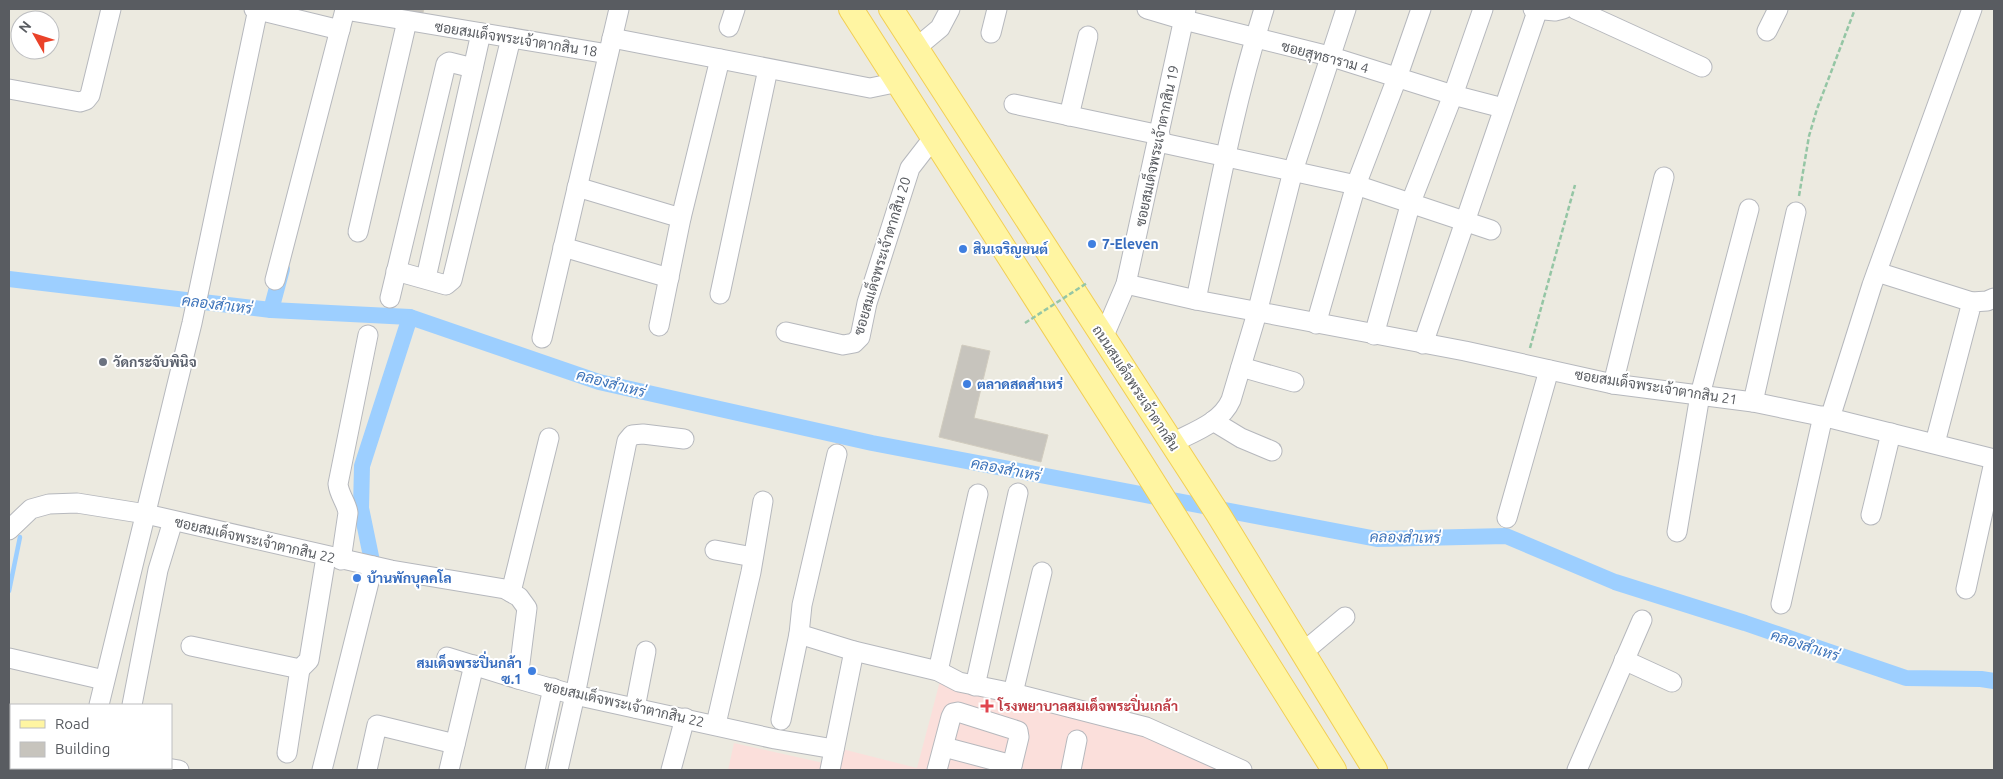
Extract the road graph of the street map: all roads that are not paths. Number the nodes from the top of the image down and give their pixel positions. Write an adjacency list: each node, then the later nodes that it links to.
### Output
1 (112, 9): 39 (street)
2 (257, 9): 19 (street); 98 (street)
3 (619, 9): 30 (street)
4 (734, 9): 22 (street)
5 (851, 9): 38 (main road)
6 (891, 9): 31 (main road, ถนนสมเด็จพระเจ้าตากสิน)
7 (950, 9): 31 (street)
8 (997, 9): 26 (street)
9 (1146, 9): 20 (street, ซอยสุทธาราม 4)
10 (1264, 9): 29 (street)
11 (1346, 9): 32 (street)
12 (1421, 9): 37 (street)
13 (1483, 9): 40 (street)
14 (1536, 9): 15 (street); 42 (street)
15 (1563, 9)
16 (1575, 9): 35 (street)
17 (1778, 9): 24 (street)
18 (1972, 9): 60 (street)
19 (298, 14): 23 (street)
20 (1185, 14): 29 (street, ซอยสุทธาราม 4); 45 (street, ซอยสมเด็จพระเจ้าตากสิน 19)
21 (407, 21): 23 (street, ซอยสมเด็จพระเจ้าตากสิน 18); 25 (street, ซอยสมเด็จพระเจ้าตากสิน 18); 57 (street)
22 (729, 27)
23 (340, 30): 63 (street)
24 (1767, 32)
25 (481, 33): 28 (street, ซอยสมเด็จพระเจ้าตากสิน 18); 34 (street)
26 (991, 34)
27 (1088, 36): 43 (street)
28 (510, 38): 30 (street, ซอยสมเด็จพระเจ้าตากสิน 18); 61 (street)
29 (1255, 38): 32 (street, ซอยสุทธาราม 4); 46 (street)
30 (610, 46): 33 (street, ซอยสมเด็จพระเจ้าตากสิน 18); 50 (street)
31 (916, 48): 77 (main road, ถนนสมเด็จพระเจ้าตากสิน)
32 (1329, 56): 37 (street, ซอยสุทธาราม 4); 47 (street)
33 (720, 59): 36 (street, ซอยสมเด็จพระเจ้าตากสิน 18); 54 (street)
34 (474, 68): 59 (street); 61 (street)
35 (1702, 68)
36 (768, 69): 38 (street, ซอยสมเด็จพระเจ้าตากสิน 18); 65 (street)
37 (1397, 78): 40 (street, ซอยสุทธาราม 4); 49 (street)
38 (899, 82): 44 (main road)
39 (9, 89)
40 (1453, 94): 42 (street, ซอยสุทธาราม 4); 51 (street)
41 (1014, 104): 43 (street)
42 (1503, 108): 55 (street)
43 (1069, 116): 45 (street)
44 (934, 137): 73 (street, ซอยสมเด็จพระเจ้าตากสิน 20); 154 (main road)
45 (1159, 139): 46 (street); 64 (street, ซอยสมเด็จพระเจ้าตากสิน 19)
46 (1226, 157): 47 (street); 68 (street)
47 (1293, 171): 49 (street); 70 (street)
48 (1664, 177): 82 (street)
49 (1356, 185): 51 (street); 71 (street)
50 (577, 187): 54 (street); 58 (street)
51 (1412, 202): 55 (street); 74 (street)
52 (1749, 209): 83 (street)
53 (1796, 212): 84 (street)
54 (681, 218): 62 (street)
55 (1464, 222): 56 (street); 78 (street)
56 (1491, 230)
57 (358, 232)
58 (563, 247): 62 (street); 76 (street)
59 (396, 271): 61 (street); 66 (street)
60 (1877, 272): 69 (street); 85 (street)
61 (426, 278)
62 (669, 278): 72 (street)
63 (275, 280)
64 (1126, 284): 68 (street, ซอยสมเด็จพระเจ้าตากสิน 21); 77 (street, ซอยสมเด็จพระเจ้าตากสิน 19)
65 (720, 294)
66 (390, 298)
67 (1994, 298): 69 (street)
68 (1196, 300): 70 (street, ซอยสมเด็จพระเจ้าตากสิน 21)
69 (1972, 302): 91 (street)
70 (1257, 313): 71 (street, ซอยสมเด็จพระเจ้าตากสิน 21); 79 (street)
71 (1316, 324): 74 (street, ซอยสมเด็จพระเจ้าตากสิน 21)
72 (659, 326)
73 (786, 332)
74 (1374, 334): 78 (street, ซอยสมเด็จพระเจ้าตากสิน 21)
75 (368, 335): 106 (street)
76 (542, 338)
77 (1104, 338): 90 (main road, ถนนสมเด็จพระเจ้าตากสิน)
78 (1423, 344): 80 (street, ซอยสมเด็จพระเจ้าตากสิน 21)
79 (1241, 367): 81 (street); 86 (street)
80 (1549, 370): 82 (street, ซอยสมเด็จพระเจ้าตากสิน 21); 100 (street)
81 (1294, 382)
82 (1613, 384): 83 (street, ซอยสมเด็จพระเจ้าตากสิน 21)
83 (1700, 395): 84 (street, ซอยสมเด็จพระเจ้าตากสิน 21); 103 (street)
84 (1753, 402): 85 (street, ซอยสมเด็จพระเจ้าตากสิน 21)
85 (1827, 417): 87 (street, ซอยสมเด็จพระเจ้าตากสิน 21); 111 (street)
86 (1213, 421): 90 (street); 92 (street)
87 (1891, 433): 91 (street, ซอยสมเด็จพระเจ้าตากสิน 21); 99 (street)
88 (549, 438): 110 (street)
89 (684, 439): 131 (street)
90 (1172, 442): 118 (main road, ถนนสมเด็จพระเจ้าตากสิน)
91 (1936, 443): 94 (street, ซอยสมเด็จพระเจ้าตากสิน 21)
92 (1272, 451)
93 (837, 454): 114 (street)
94 (1994, 460): 109 (street)
95 (1018, 492): 128 (street)
96 (978, 494): 124 (street)
97 (764, 501): 105 (street)
98 (146, 514): 101 (street, ซอยสมเด็จพระเจ้าตากสิน 22); 102 (street, ซอยสมเด็จพระเจ้าตากสิน 22); 126 (street)
99 (1871, 515)
100 (1506, 518)
101 (173, 521): 106 (street, ซอยสมเด็จพระเจ้าตากสิน 22); 133 (street)
102 (9, 530)
103 (1677, 532)
104 (715, 550): 105 (street)
105 (753, 557): 137 (street)
106 (334, 558): 107 (street, ซอยสมเด็จพระเจ้าตากสิน 22); 123 (street)
107 (373, 566): 110 (street, ซอยสมเด็จพระเจ้าตากสิน 22); 144 (street)
108 (1042, 572): 130 (street)
109 (1966, 589)
110 (511, 592): 125 (street)
111 (1781, 604)
112 (1345, 617): 118 (street)
113 (1642, 620): 121 (street)
114 (798, 634): 117 (street); 136 (street)
115 (190, 646): 123 (street)
116 (646, 651): 134 (street)
117 (854, 651): 124 (street); 141 (street)
118 (1302, 653): 155 (main road, ถนนสมเด็จพระเจ้าตากสิน)
119 (448, 657): 122 (street, ซอยสมเด็จพระเจ้าตากสิน 22)
120 (9, 658): 126 (street)
121 (1624, 660): 127 (street); 156 (street)
122 (474, 665): 125 (street, ซอยสมเด็จพระเจ้าตากสิน 22); 139 (street)
123 (300, 669): 142 (street)
124 (938, 671): 128 (street)
125 (518, 679): 129 (street, ซอยสมเด็จพระเจ้าตากสิน 22)
126 (104, 680): 132 (street)
127 (1672, 682)
128 (975, 686): 130 (street)
129 (553, 688): 131 (street, ซอยสมเด็จพระเจ้าตากสิน 22); 147 (street)
130 (1013, 693): 153 (street)
131 (575, 695): 134 (street, ซอยสมเด็จพระเจ้าตากสิน 22); 148 (street)
132 (98, 704)
133 (132, 704)
134 (635, 708): 135 (street, ซอยสมเด็จพระเจ้าตากสิน 22)
135 (685, 718): 137 (street, ซอยสมเด็จพระเจ้าตากสิน 22); 149 (street)
136 (781, 720)
137 (716, 724): 141 (street, ซอยสมเด็จพระเจ้าตากสิน 22)
138 (1077, 740): 152 (street)
139 (455, 744): 145 (street); 146 (street)
140 (944, 747): 143 (street); 143 (street); 151 (street)
141 (834, 749): 150 (street)
142 (287, 753)
143 (1012, 768)
144 (322, 770)
145 (367, 770)
146 (449, 770)
147 (535, 770)
148 (558, 770)
149 (671, 770)
150 (830, 770)
151 (937, 770)
152 (1071, 770)
153 (1242, 770)
154 (1334, 770)
155 (1374, 770)
156 (1577, 770)

